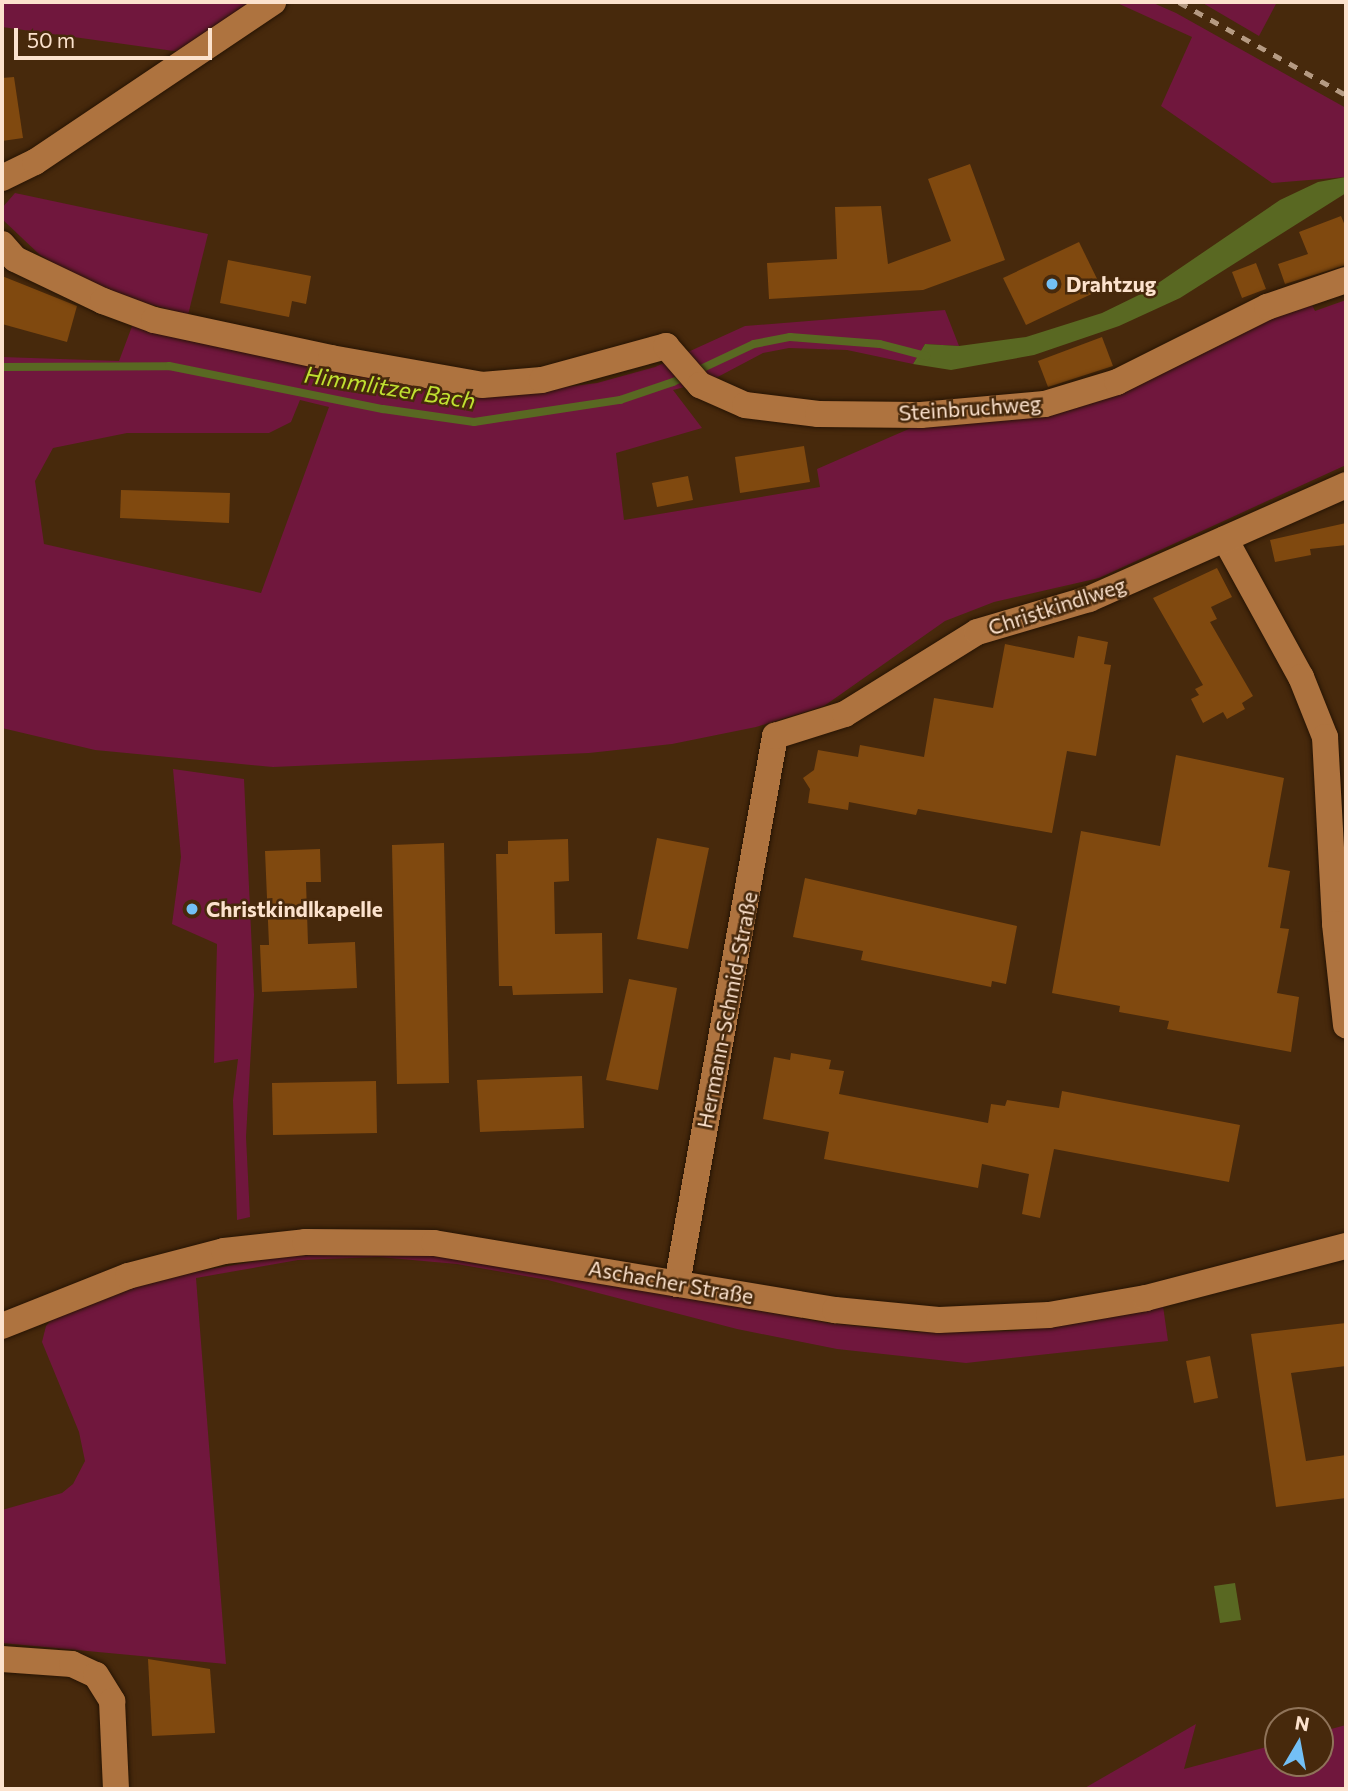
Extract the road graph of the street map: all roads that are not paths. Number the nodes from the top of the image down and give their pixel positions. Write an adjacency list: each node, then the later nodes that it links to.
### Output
1 (273, 2): 2 (street)
2 (2, 178)
3 (2, 244): 4 (street, Steinbruchweg)
4 (1346, 280)
5 (1346, 485): 6 (street, Christkindlweg)
6 (1225, 539): 7 (street, Christkindlweg); 8 (street)
7 (775, 736): 11 (street, Hermann-Schmid-Straße)
8 (1341, 924): 9 (street)
9 (1346, 1025)
10 (1346, 1246): 11 (street, Aschacher Straße)
11 (677, 1284): 12 (street, Aschacher Straße)
12 (2, 1326)
13 (2, 1659): 14 (street)
14 (116, 1789)

